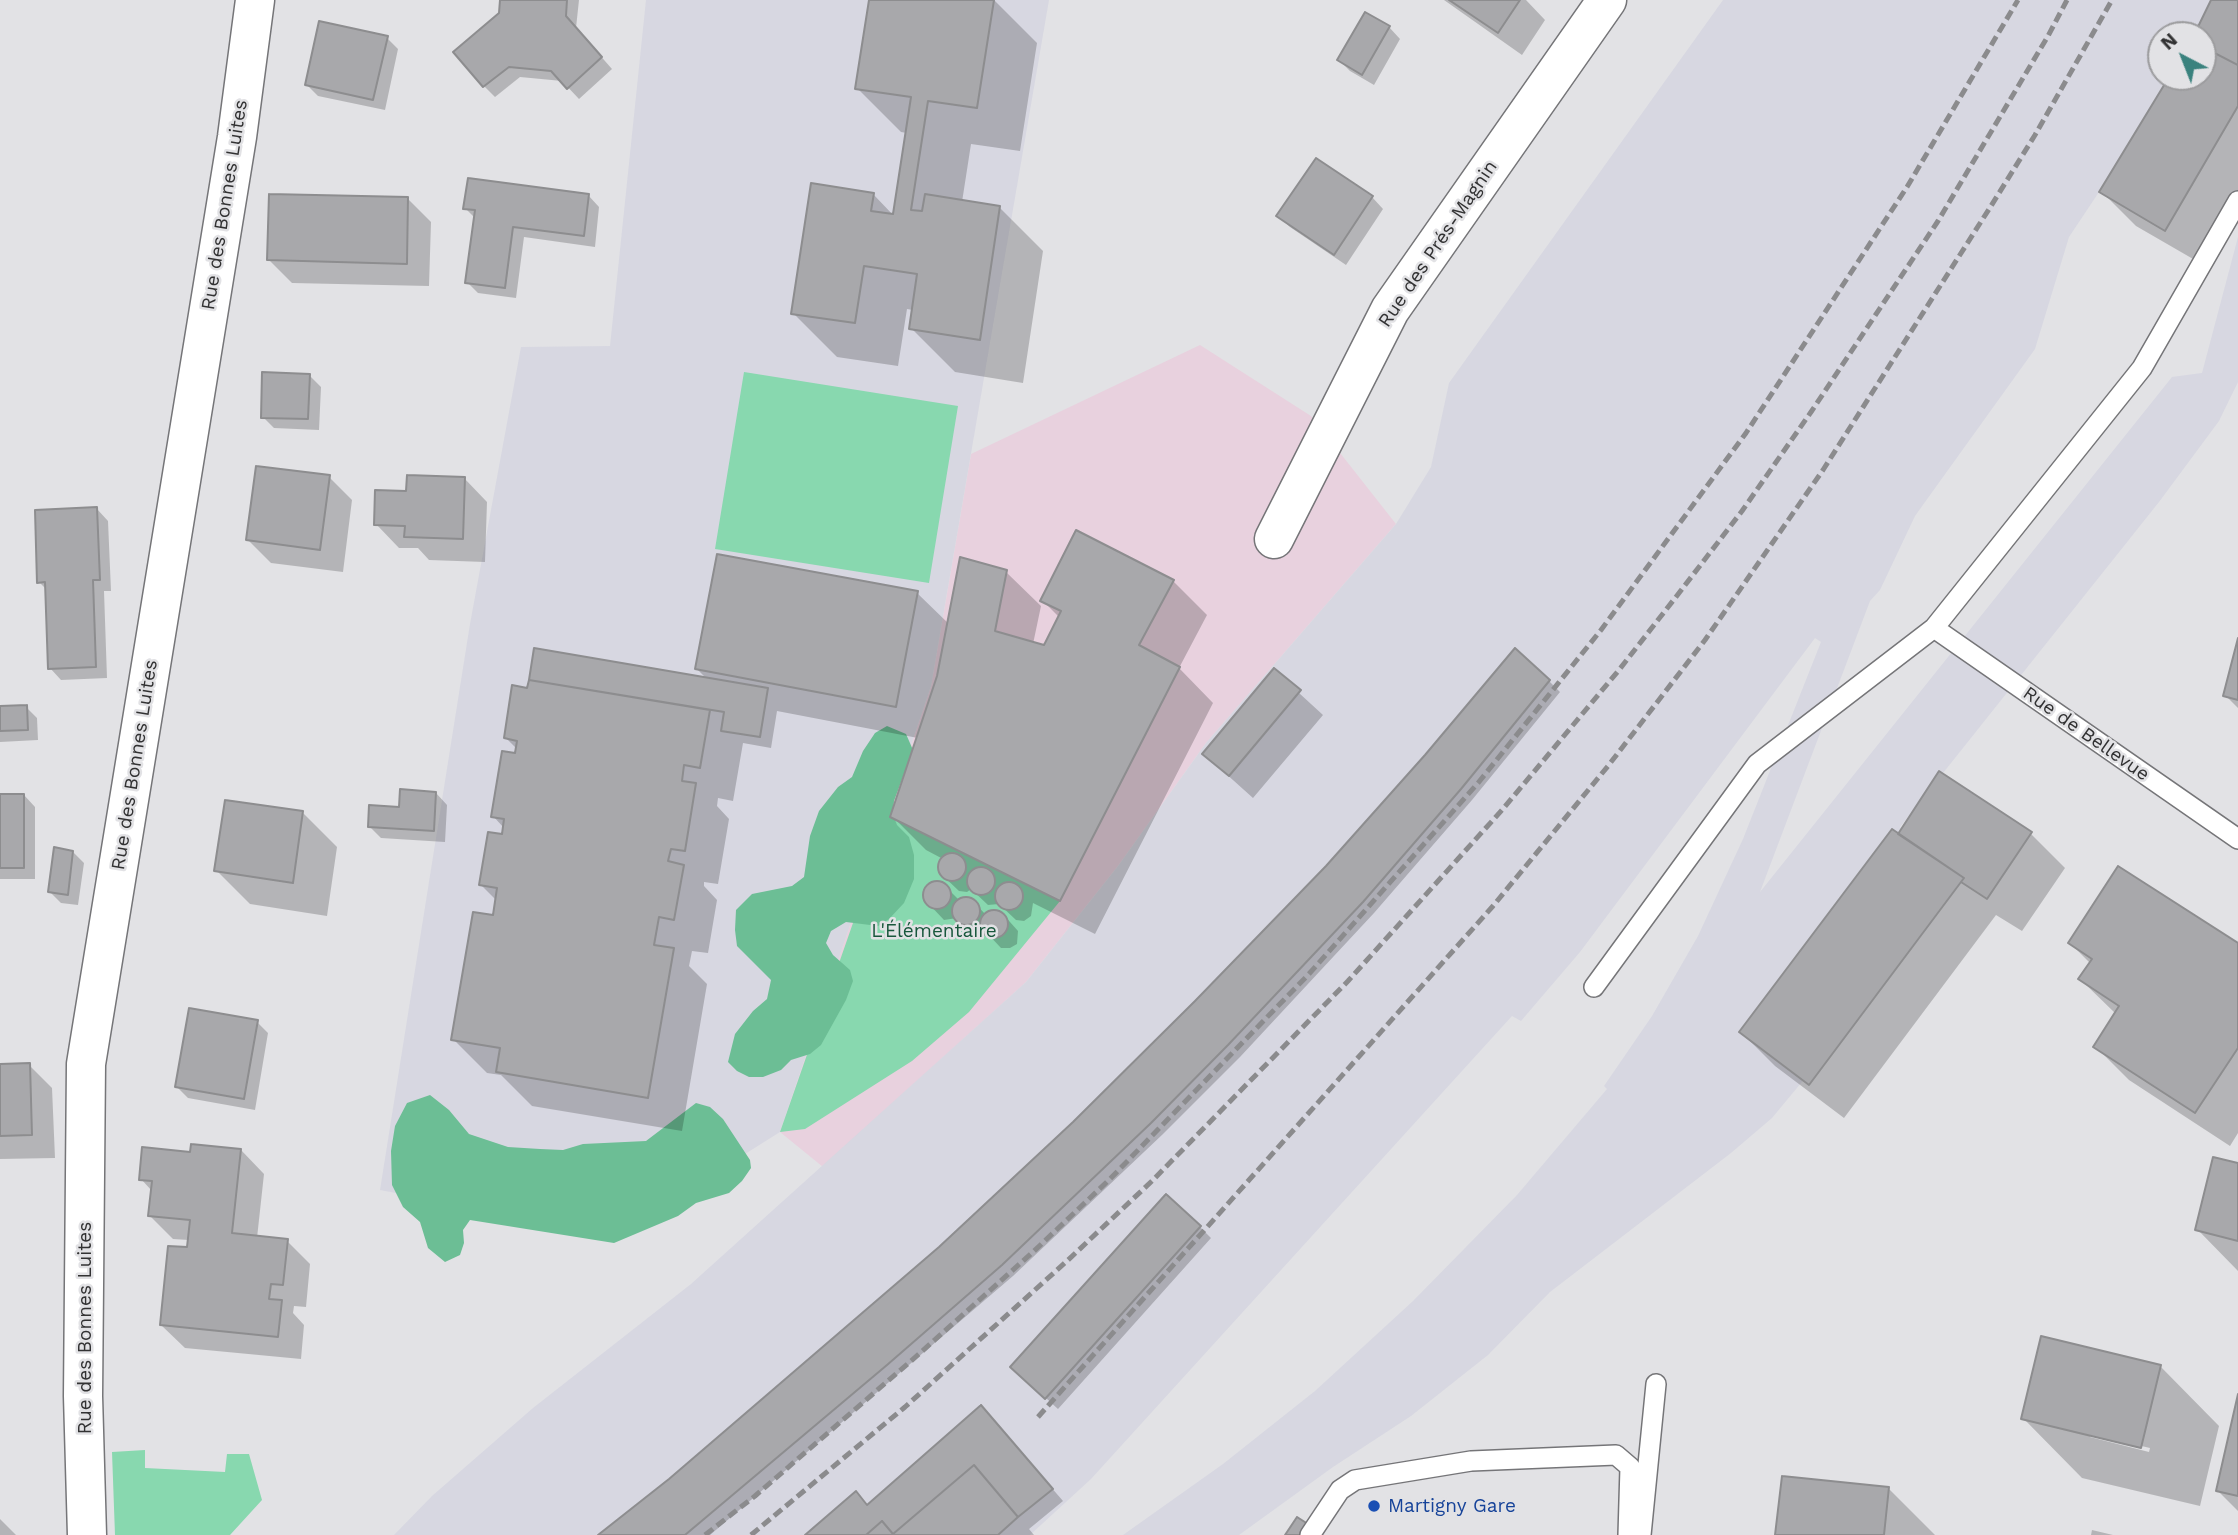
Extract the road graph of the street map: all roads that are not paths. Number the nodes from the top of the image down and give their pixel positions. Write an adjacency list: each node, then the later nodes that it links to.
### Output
1 (255, 0): 9 (street, Rue des Bonnes Luites)
2 (1607, 0): 4 (street, Rue des Prés-Magnin)
3 (2238, 201): 5 (lane)
4 (1275, 539)
5 (1934, 628): 6 (lane, Rue de Bellevue); 7 (lane)
6 (2238, 839)
7 (1594, 987)
8 (1656, 1384): 12 (lane)
9 (87, 1535)
10 (1310, 1535): 11 (lane)
11 (1628, 1535)
12 (1641, 1535)

